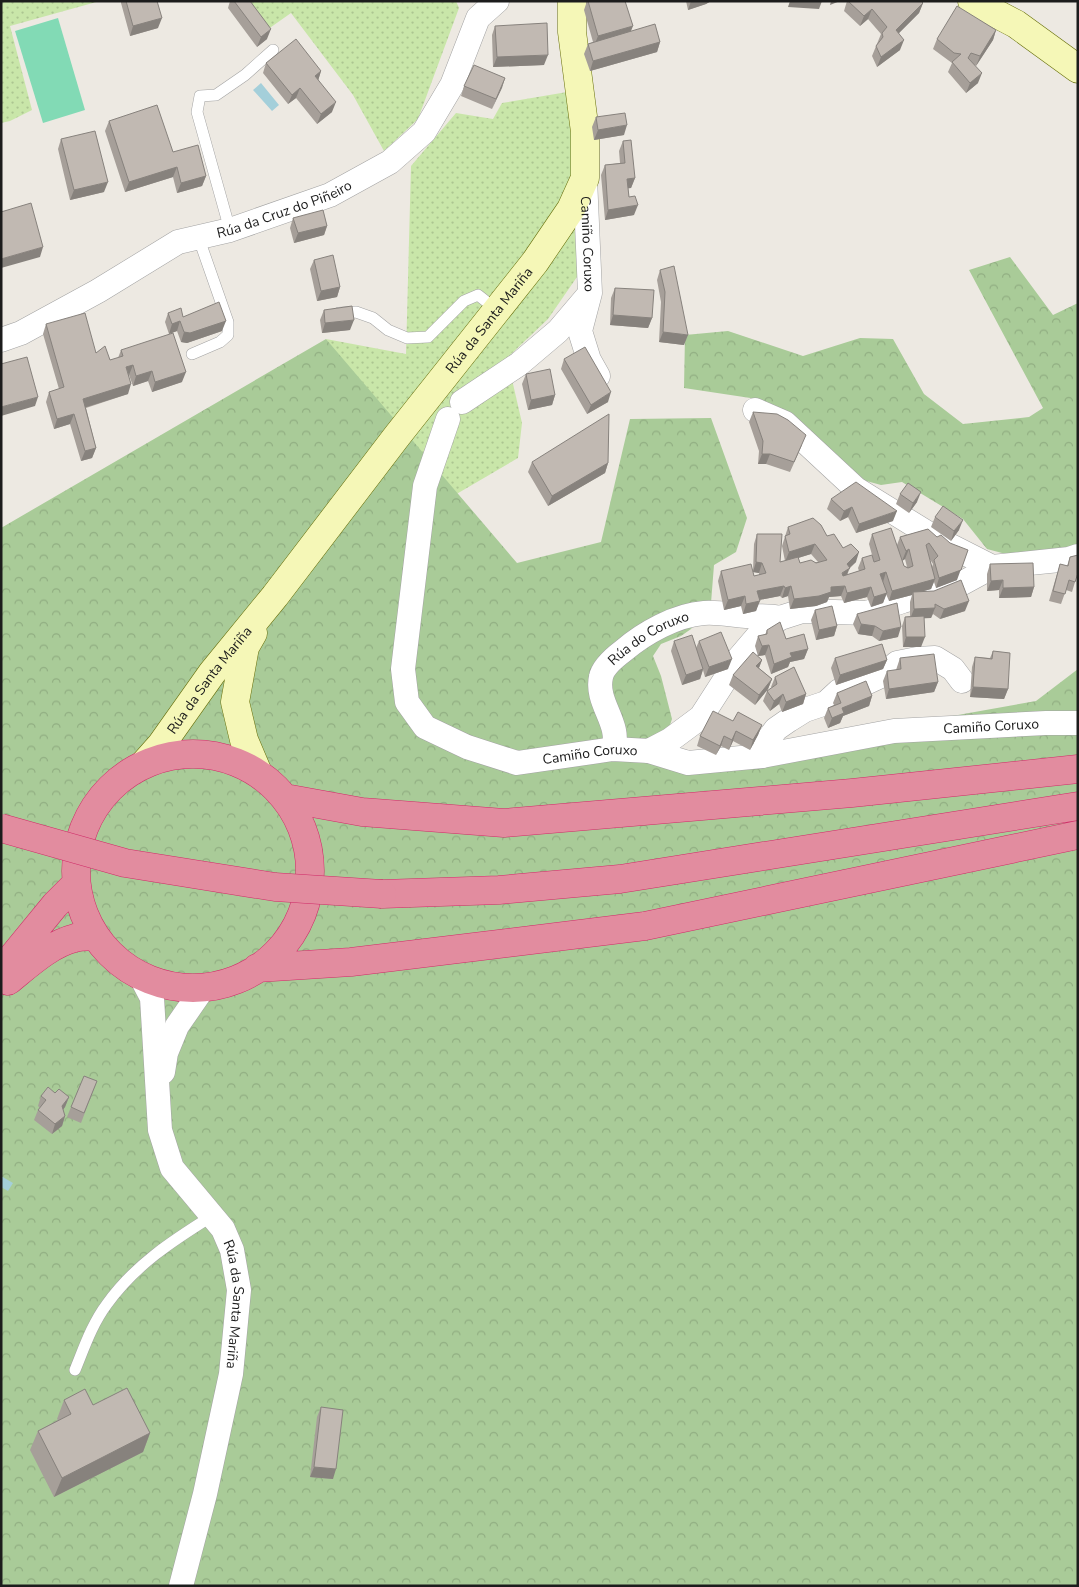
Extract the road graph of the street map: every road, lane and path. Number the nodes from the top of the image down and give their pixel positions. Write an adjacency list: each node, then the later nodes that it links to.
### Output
1 (497, 1): 9 (street, Rúa da Cruz do Piñeiro)
2 (572, 1): 8 (street, Rúa da Santa Mariña)
3 (972, 1): 5 (street)
4 (1000, 1): 5 (street)
5 (1016, 24): 7 (street)
6 (273, 50): 9 (lane)
7 (1078, 69)
8 (585, 178): 11 (street, Camiño Coruxo); 12 (street, Rúa da Santa Mariña)
9 (230, 230): 10 (street, Rúa da Cruz do Piñeiro)
10 (198, 239): 14 (street, Rúa da Cruz do Piñeiro); 15 (lane)
11 (590, 293): 17 (street, Camiño Coruxo); 18 (street)
12 (497, 310): 13 (lane); 16 (street, Rúa da Santa Mariña)
13 (335, 313)
14 (1, 340)
15 (192, 354)
16 (448, 372): 18 (street); 20 (street, Rúa da Santa Mariña)
17 (608, 394)
18 (455, 410): 20 (street); 27 (street, Camiño Coruxo)
19 (755, 410): 22 (street)
20 (414, 414): 23 (street, Rúa da Santa Mariña)
21 (1078, 556): 22 (street)
22 (992, 567): 24 (street, Rúa do Coruxo)
23 (275, 596): 30 (street, Rúa da Santa Mariña); 32 (street, Rúa da Santa Mariña)
24 (780, 618): 27 (street, Rúa do Coruxo); 28 (street, Rúa do Coruxo)
25 (962, 682): 29 (street)
26 (1078, 723): 29 (street, Camiño Coruxo)
27 (613, 749): 28 (street, Camiño Coruxo)
28 (649, 751): 29 (street, Camiño Coruxo)
29 (762, 756)
30 (145, 764): 32 (highway); 37 (highway)
31 (1078, 769): 33 (highway)
32 (258, 772): 33 (highway)
33 (285, 798): 39 (highway)
34 (1078, 806): 35 (highway, bridge)
35 (1, 828)
36 (1078, 836): 39 (highway)
37 (76, 884): 38 (highway); 40 (highway)
38 (95, 936): 41 (highway); 42 (highway)
39 (257, 968): 43 (highway)
40 (1, 971)
41 (140, 975): 43 (highway); 44 (street, Rúa da Santa Mariña)
42 (1, 987)
43 (204, 987): 44 (street, Rúa da Santa Mariña)
44 (158, 1098): 45 (street, Rúa da Santa Mariña)
45 (212, 1216): 46 (lane); 47 (street, Rúa da Santa Mariña)
46 (75, 1370)
47 (181, 1586)

